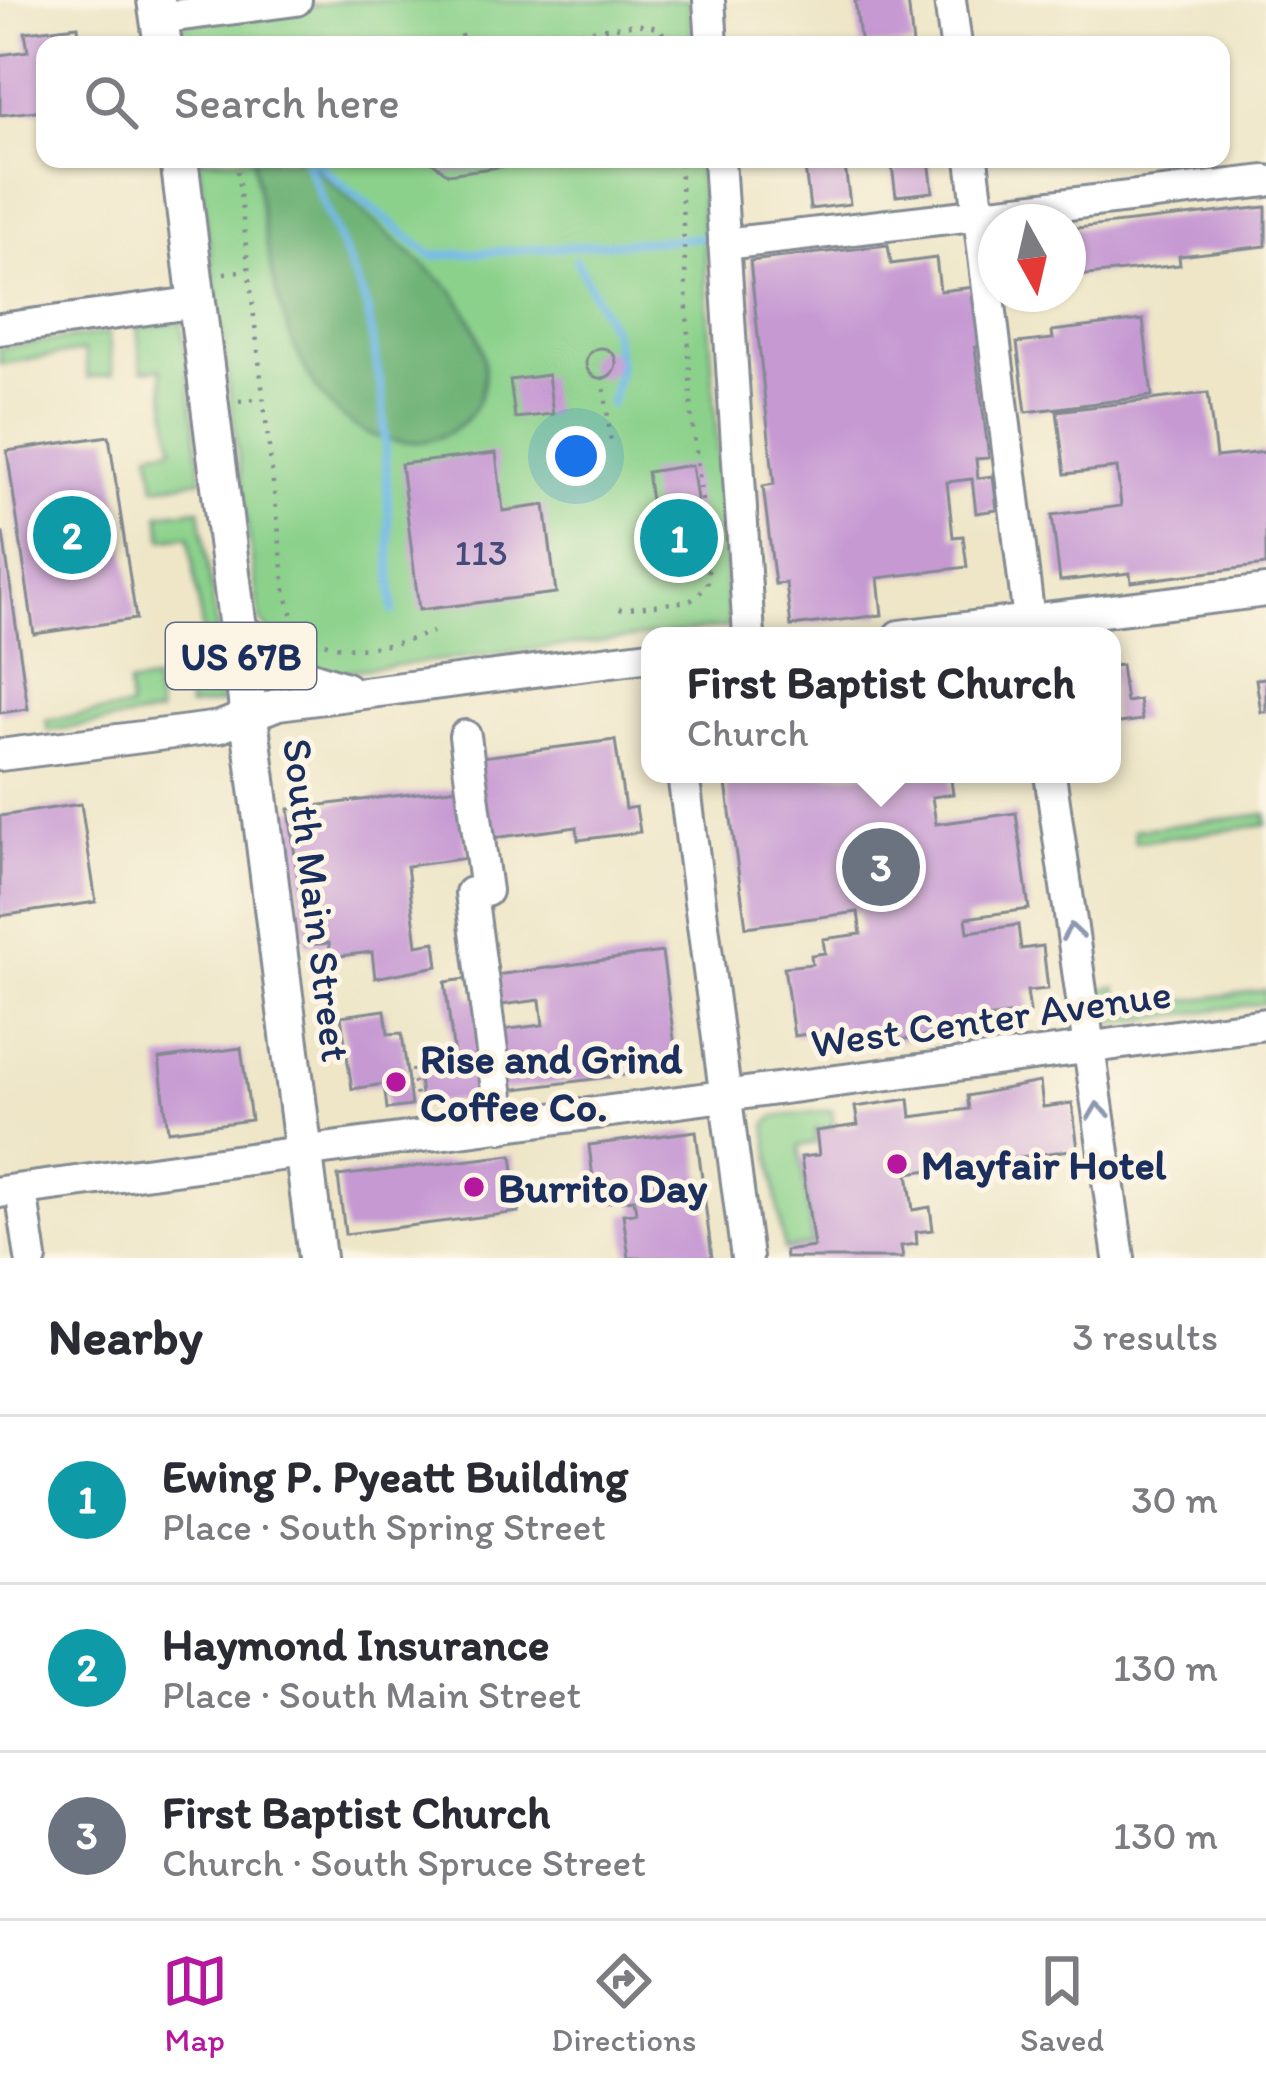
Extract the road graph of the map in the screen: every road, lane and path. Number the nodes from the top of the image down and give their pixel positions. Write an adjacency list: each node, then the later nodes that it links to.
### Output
1 (296, 0): 4 (street)
2 (709, 0): 7 (street)
3 (950, 0): 8 (street)
4 (159, 21)
5 (550, 36): 6 (path)
6 (664, 36)
7 (711, 36)
8 (955, 36)
9 (180, 168): 19 (main road, South Main Street / US 67B)
10 (237, 168): 30 (path)
11 (680, 168): 25 (path)
12 (720, 168): 18 (street)
13 (973, 168): 16 (street)
14 (1266, 181): 15 (street)
15 (1066, 204)
16 (978, 206)
17 (978, 214): 18 (street)
18 (724, 244): 27 (street)
19 (200, 302): 21 (street); 26 (main road, South Main Street / US 67B)
20 (991, 312): 28 (street)
21 (0, 329)
22 (603, 377): 23 (path)
23 (611, 443)
24 (1266, 591): 29 (street)
25 (619, 609)
26 (237, 624): 32 (street); 33 (main road, South Main Street / US 67B)
27 (748, 627)
28 (1029, 627)
29 (1035, 627)
30 (432, 632)
31 (641, 657): 32 (street)
32 (369, 691): 33 (street)
33 (248, 715): 35 (street); 44 (main road, South Main Street / US 67B)
34 (465, 736): 43 (street)
35 (0, 755)
36 (684, 783): 41 (street)
37 (1051, 783): 39 (street, one-way to 37)
38 (1266, 1024): 39 (street, West Center Avenue)
39 (1089, 1048): 41 (street, West Center Avenue); 51 (street, one-way to 39)
40 (412, 1069): 42 (path)
41 (726, 1096): 43 (street, West Center Avenue); 50 (street)
42 (418, 1109)
43 (502, 1126): 44 (street, West Center Avenue)
44 (304, 1152): 46 (street, West Center Avenue); 49 (main road, US 67B)
45 (536, 1190): 47 (path)
46 (10, 1191): 48 (street)
47 (517, 1192)
48 (31, 1258)
49 (317, 1258)
50 (748, 1258)
51 (1118, 1258)

